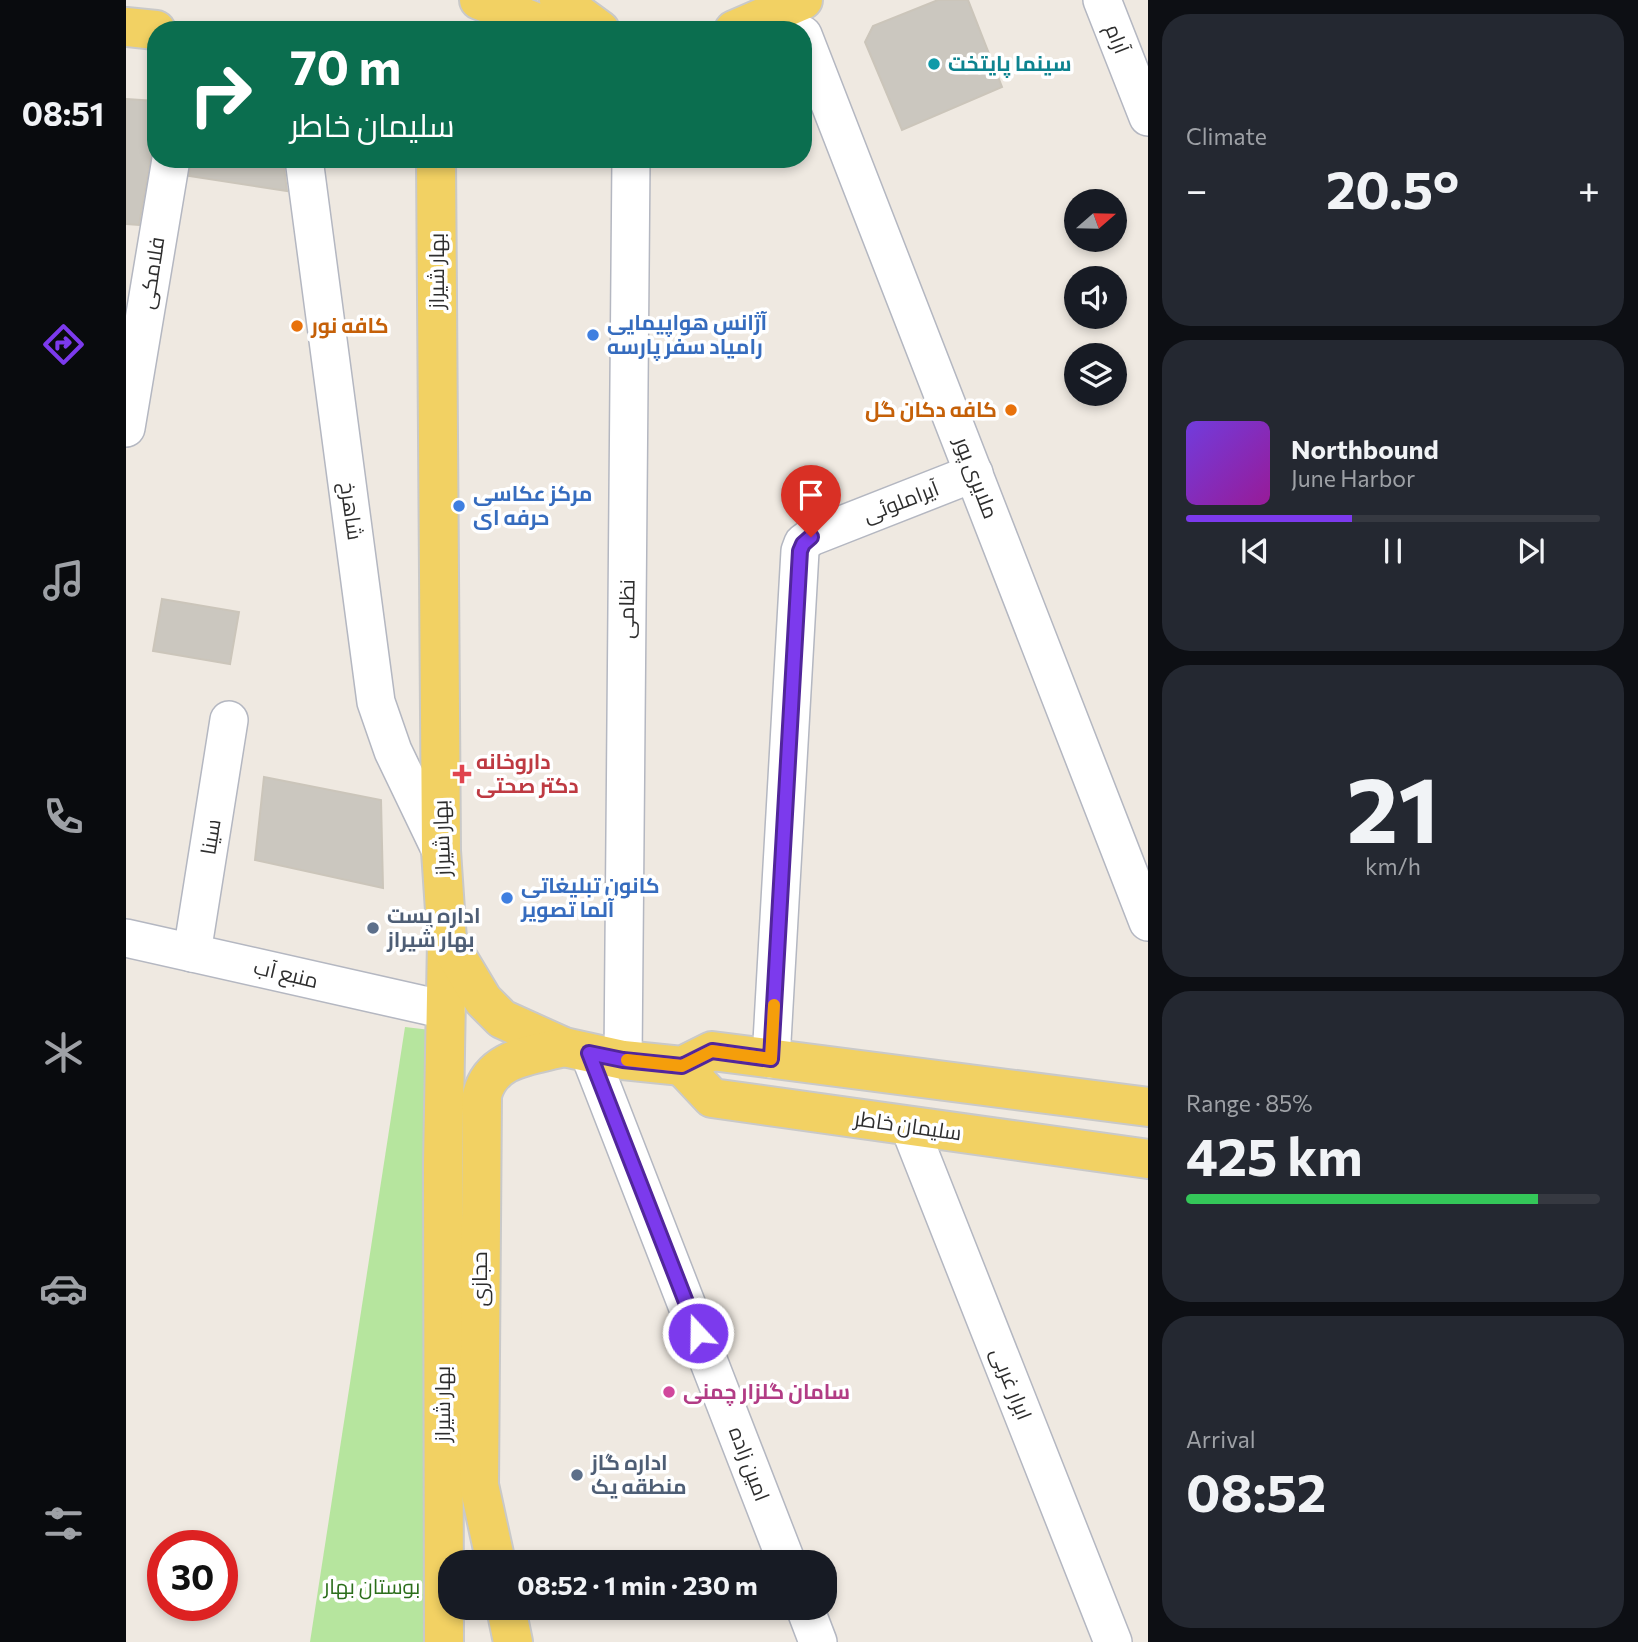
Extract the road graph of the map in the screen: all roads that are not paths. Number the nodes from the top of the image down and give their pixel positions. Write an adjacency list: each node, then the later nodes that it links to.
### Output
1 (479, 0): 5 (main road)
2 (559, 0): 6 (main road)
3 (1102, 0): 11 (street, آرام)
4 (800, 17): 7 (main road)
5 (533, 21)
6 (588, 21)
7 (780, 21)
8 (126, 27): 9 (main road)
9 (147, 29)
10 (812, 48): 17 (street, ملایری پور)
11 (1148, 117)
12 (169, 168): 16 (street, فلامکی)
13 (305, 168): 19 (street, شاهرخ)
14 (436, 168): 19 (main road, بهار شیراز)
15 (631, 168): 26 (street, نظامی)
16 (126, 428)
17 (974, 473): 20 (street, ملایری پور); 27 (street, آیراملوئی)
18 (229, 720): 24 (street, سینا)
19 (441, 851): 23 (main road, بهار شیراز)
20 (1140, 876): 21 (street, ملایری پور)
21 (1148, 922)
22 (126, 938): 24 (street, منبع آب)
23 (447, 940): 25 (main road, بهار شیراز); 26 (main road)
24 (192, 953): 25 (street, منبع آب)
25 (446, 1010): 36 (main road, بهار شیراز)
26 (592, 1053): 28 (main road); 32 (main road, حجازی); 33 (street, امین زاده)
27 (771, 1059): 28 (main road); 29 (main road)
28 (682, 1066): 30 (main road, سلیمان خاطر)
29 (1148, 1107)
30 (909, 1126): 31 (main road, سلیمان خاطر); 39 (street, ابرار غربی)
31 (1148, 1159)
32 (493, 1550)
33 (783, 1550)
34 (508, 1620): 37 (main road)
35 (810, 1620): 38 (street)
36 (443, 1642)
37 (513, 1642)
38 (818, 1642)
39 (1113, 1642)

